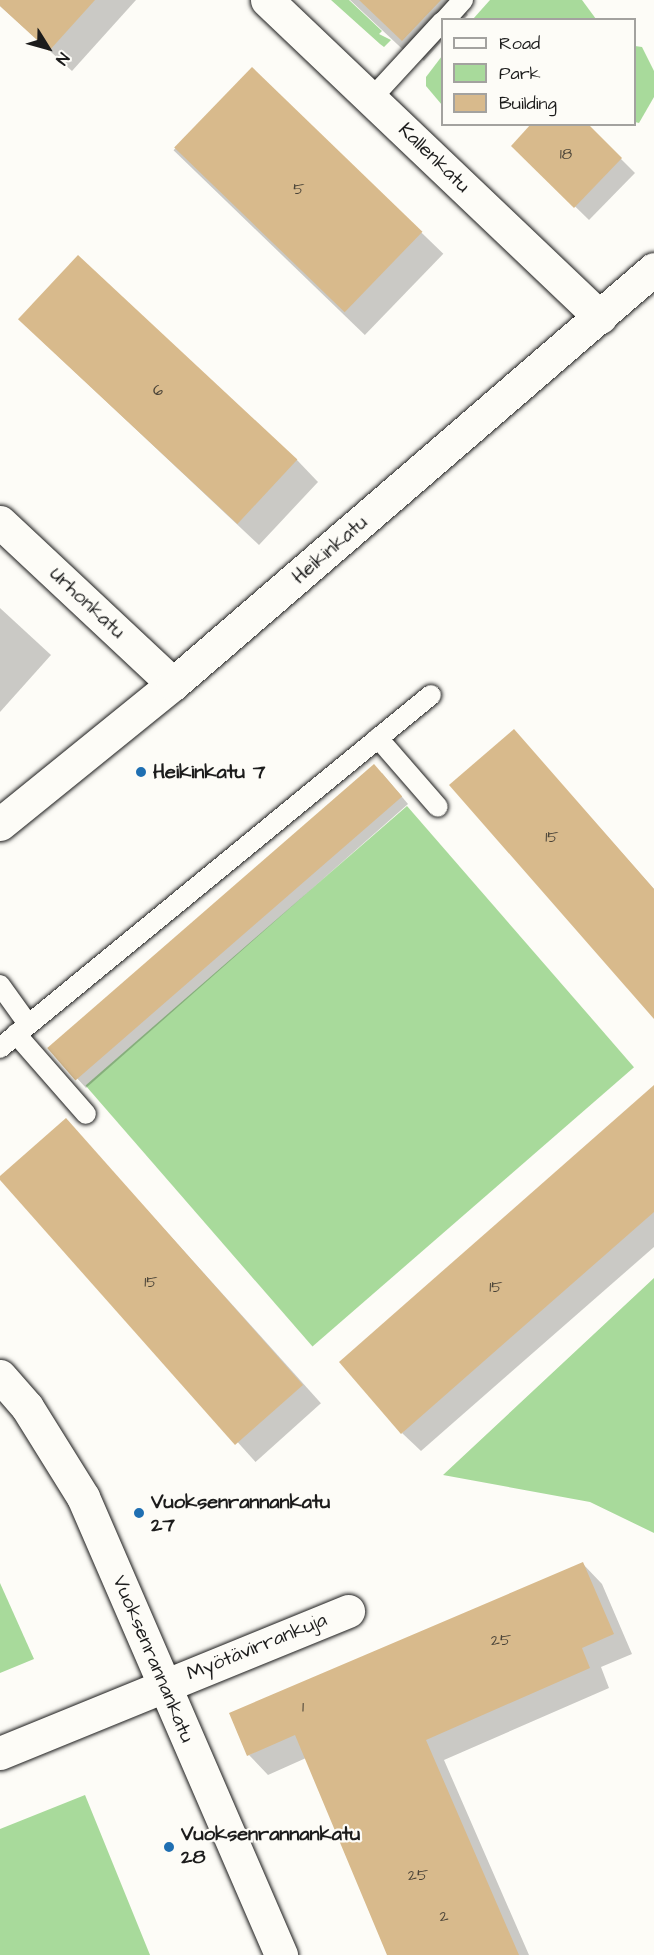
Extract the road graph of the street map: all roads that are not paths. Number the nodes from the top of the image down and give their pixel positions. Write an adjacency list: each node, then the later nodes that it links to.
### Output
1 (267, 0): 5 (street, Kallenkatu)
2 (463, 0): 3 (lane)
3 (447, 18)
4 (441, 24): 5 (lane)
5 (371, 99): 7 (street, Kallenkatu)
6 (654, 269): 7 (street, Heikinkatu)
7 (600, 317): 9 (street, Heikinkatu)
8 (0, 522): 9 (street, Urhonkatu)
9 (173, 684): 13 (street, Heikinkatu)
10 (431, 695): 11 (lane)
11 (378, 738): 12 (lane); 15 (lane)
12 (438, 807)
13 (0, 824)
14 (0, 985): 15 (lane)
15 (22, 1029): 16 (lane); 17 (lane)
16 (0, 1048)
17 (86, 1114)
18 (0, 1376): 20 (street, Vuoksenrannankatu)
19 (348, 1611): 20 (street, Myötävirrankuja)
20 (164, 1684): 21 (street, Myötävirrankuja); 22 (street, Vuoksenrannankatu)
21 (0, 1754)
22 (281, 1955)

